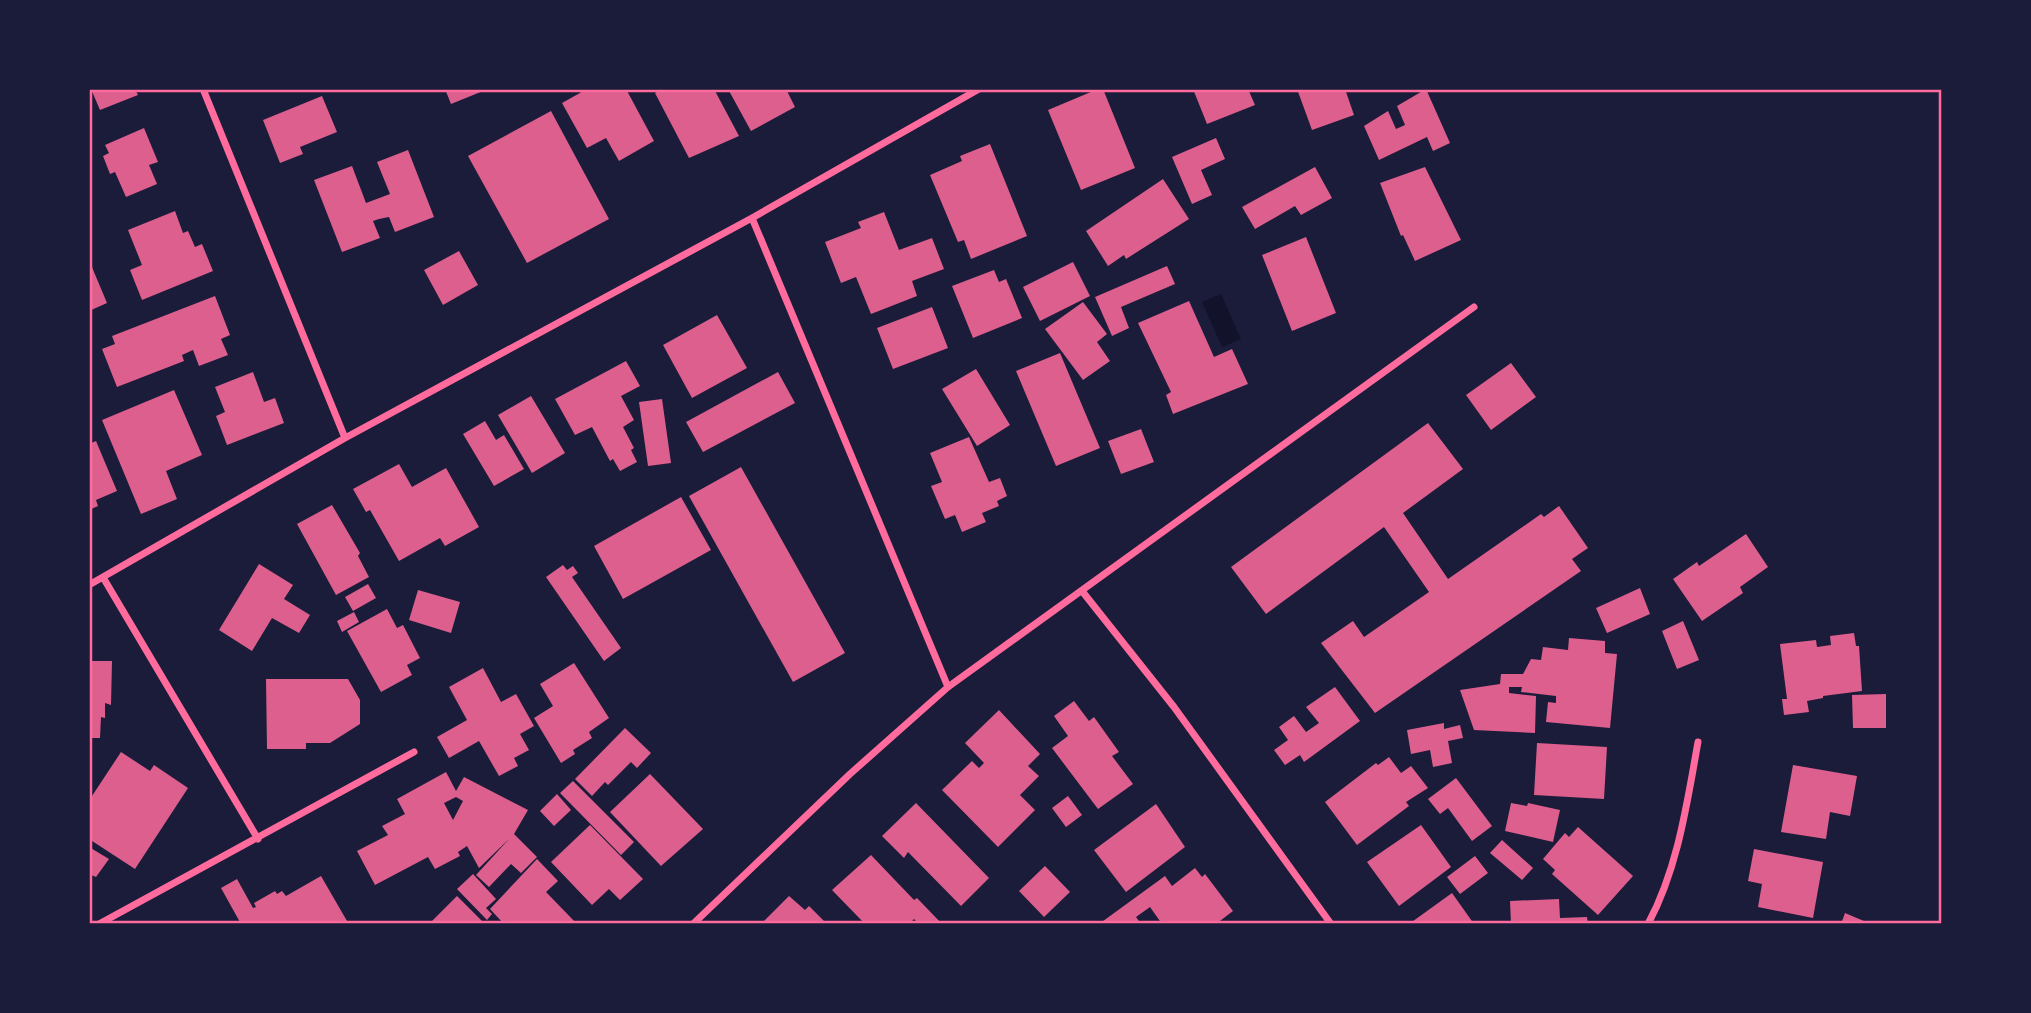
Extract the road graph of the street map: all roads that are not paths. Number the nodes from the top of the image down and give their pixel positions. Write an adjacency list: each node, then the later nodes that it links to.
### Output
1 (203, 89): 5 (street)
2 (979, 89): 3 (street)
3 (752, 218): 5 (street); 9 (street)
4 (1474, 307): 8 (street)
5 (345, 438): 6 (street)
6 (104, 579): 7 (street); 12 (street)
7 (89, 585)
8 (1082, 591): 9 (street); 15 (street)
9 (947, 687): 14 (street)
10 (1698, 742): 16 (street)
11 (414, 752): 12 (street)
12 (258, 839): 13 (street)
13 (99, 924)
14 (693, 924)
15 (1331, 924)
16 (1648, 924)

